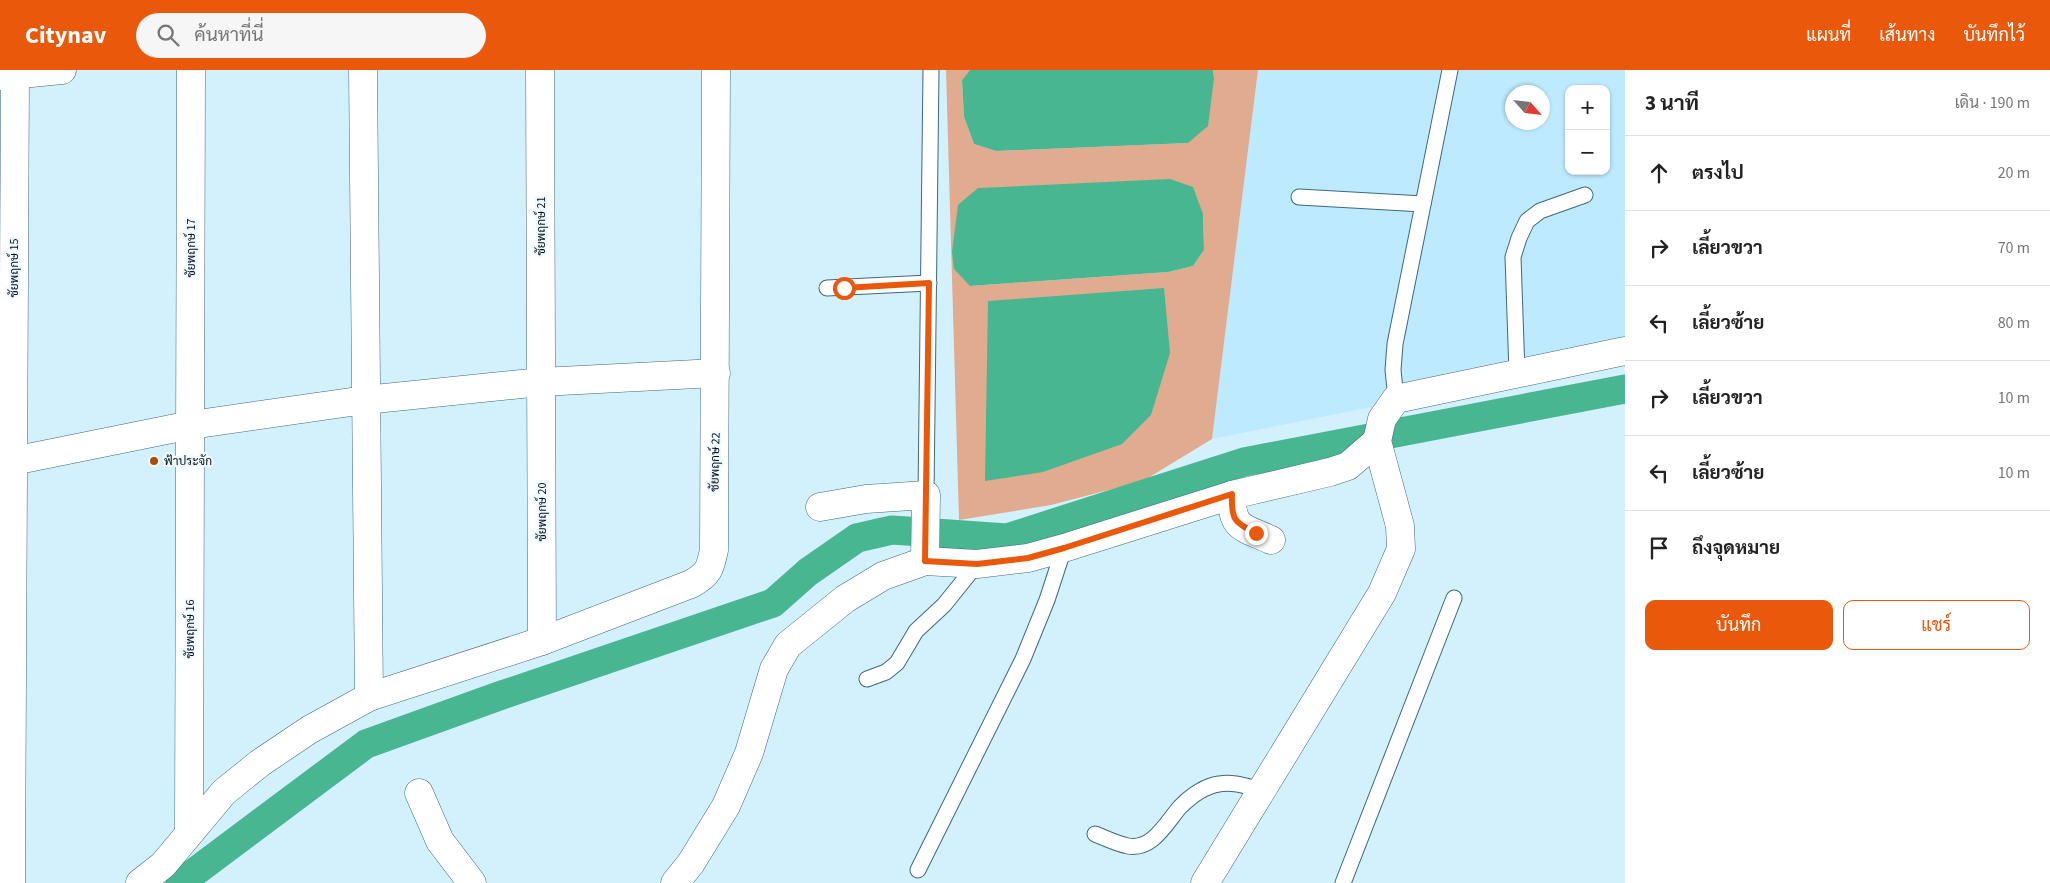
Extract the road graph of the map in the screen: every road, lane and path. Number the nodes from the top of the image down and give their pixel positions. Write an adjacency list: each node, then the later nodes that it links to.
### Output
1 (62, 70): 8 (street)
2 (191, 70): 20 (street, ชัยพฤกษ์ 17)
3 (363, 70): 19 (street)
4 (540, 70): 17 (street, ชัยพฤกษ์ 21)
5 (716, 70): 15 (street, ชัยพฤกษ์ 22)
6 (931, 70): 12 (lane)
7 (1450, 70): 11 (lane)
8 (8, 75): 22 (street, ชัยพฤกษ์ 15)
9 (1585, 195): 16 (lane)
10 (1299, 197): 11 (lane)
11 (1423, 204): 18 (lane)
12 (929, 283): 13 (lane); 24 (lane)
13 (827, 288)
14 (1625, 351): 16 (street)
15 (716, 373): 17 (street); 31 (street, ชัยพฤกษ์ 22)
16 (1518, 373): 18 (street)
17 (541, 382): 19 (street); 31 (street, ชัยพฤกษ์ 20)
18 (1396, 399): 21 (street)
19 (365, 400): 20 (street); 33 (street)
20 (191, 425): 22 (street); 36 (street, ชัยพฤกษ์ 16)
21 (1377, 441): 23 (street); 34 (street)
22 (7, 462): 39 (street, ชัยพฤกษ์ 15)
23 (1232, 494): 26 (street); 27 (street)
24 (926, 495): 25 (street); 28 (street)
25 (820, 507)
26 (1271, 540)
27 (1064, 548): 29 (street); 38 (lane)
28 (925, 561): 29 (street); 42 (street)
29 (977, 564): 32 (lane)
30 (1454, 598): 44 (lane)
31 (542, 641): 33 (street, ชัยพฤกษ์ 22)
32 (867, 679)
33 (368, 698): 36 (street, ชัยพฤกษ์ 22)
34 (1261, 790): 37 (lane); 43 (street)
35 (419, 793): 41 (street)
36 (190, 833): 40 (street, ชัยพฤกษ์ 22)
37 (1095, 834)
38 (918, 870)
39 (11, 883)
40 (140, 883)
41 (472, 883)
42 (675, 883)
43 (1204, 883)
44 (1343, 883)

